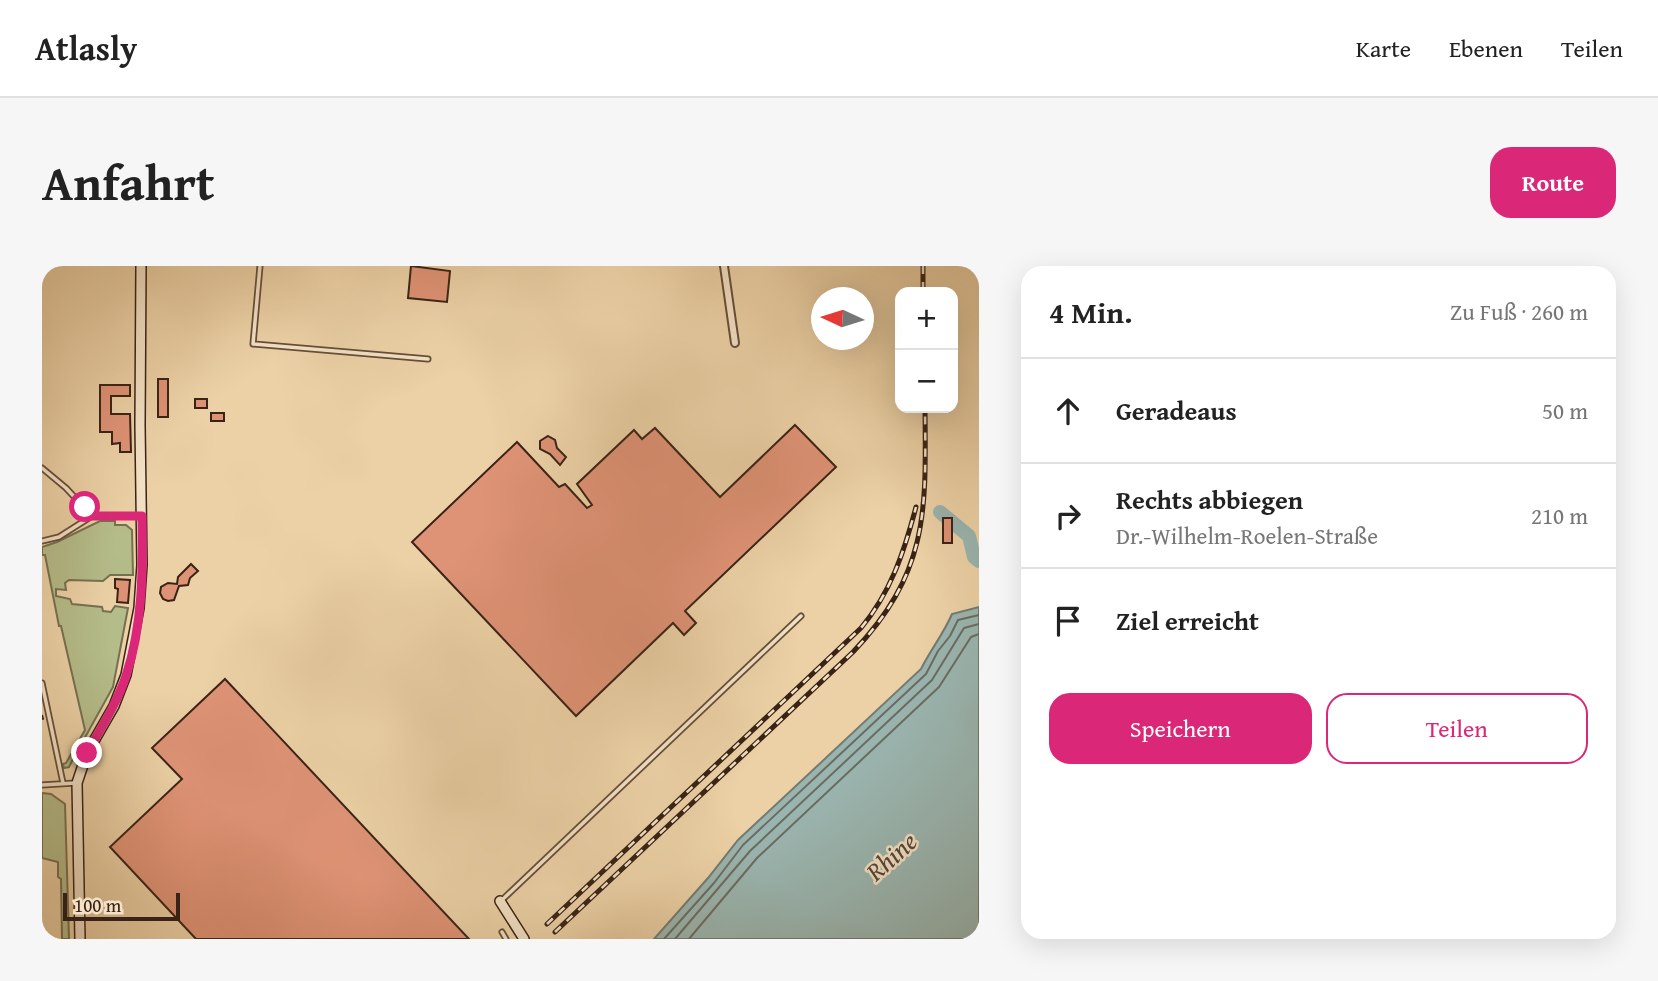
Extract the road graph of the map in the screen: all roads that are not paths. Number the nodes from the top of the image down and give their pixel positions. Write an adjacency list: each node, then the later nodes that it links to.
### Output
1 (141, 266): 8 (main road)
2 (260, 266): 5 (lane)
3 (724, 266): 4 (street)
4 (735, 343)
5 (428, 359)
6 (42, 468): 7 (lane)
7 (92, 516): 8 (lane); 9 (lane)
8 (142, 516): 13 (main road)
9 (42, 541)
10 (801, 616): 15 (lane)
11 (42, 683): 12 (lane)
12 (63, 783): 13 (lane); 14 (lane)
13 (77, 783): 17 (main road)
14 (42, 785)
15 (500, 901): 19 (main road)
16 (502, 932): 18 (lane)
17 (80, 939)
18 (506, 939)
19 (524, 939)

